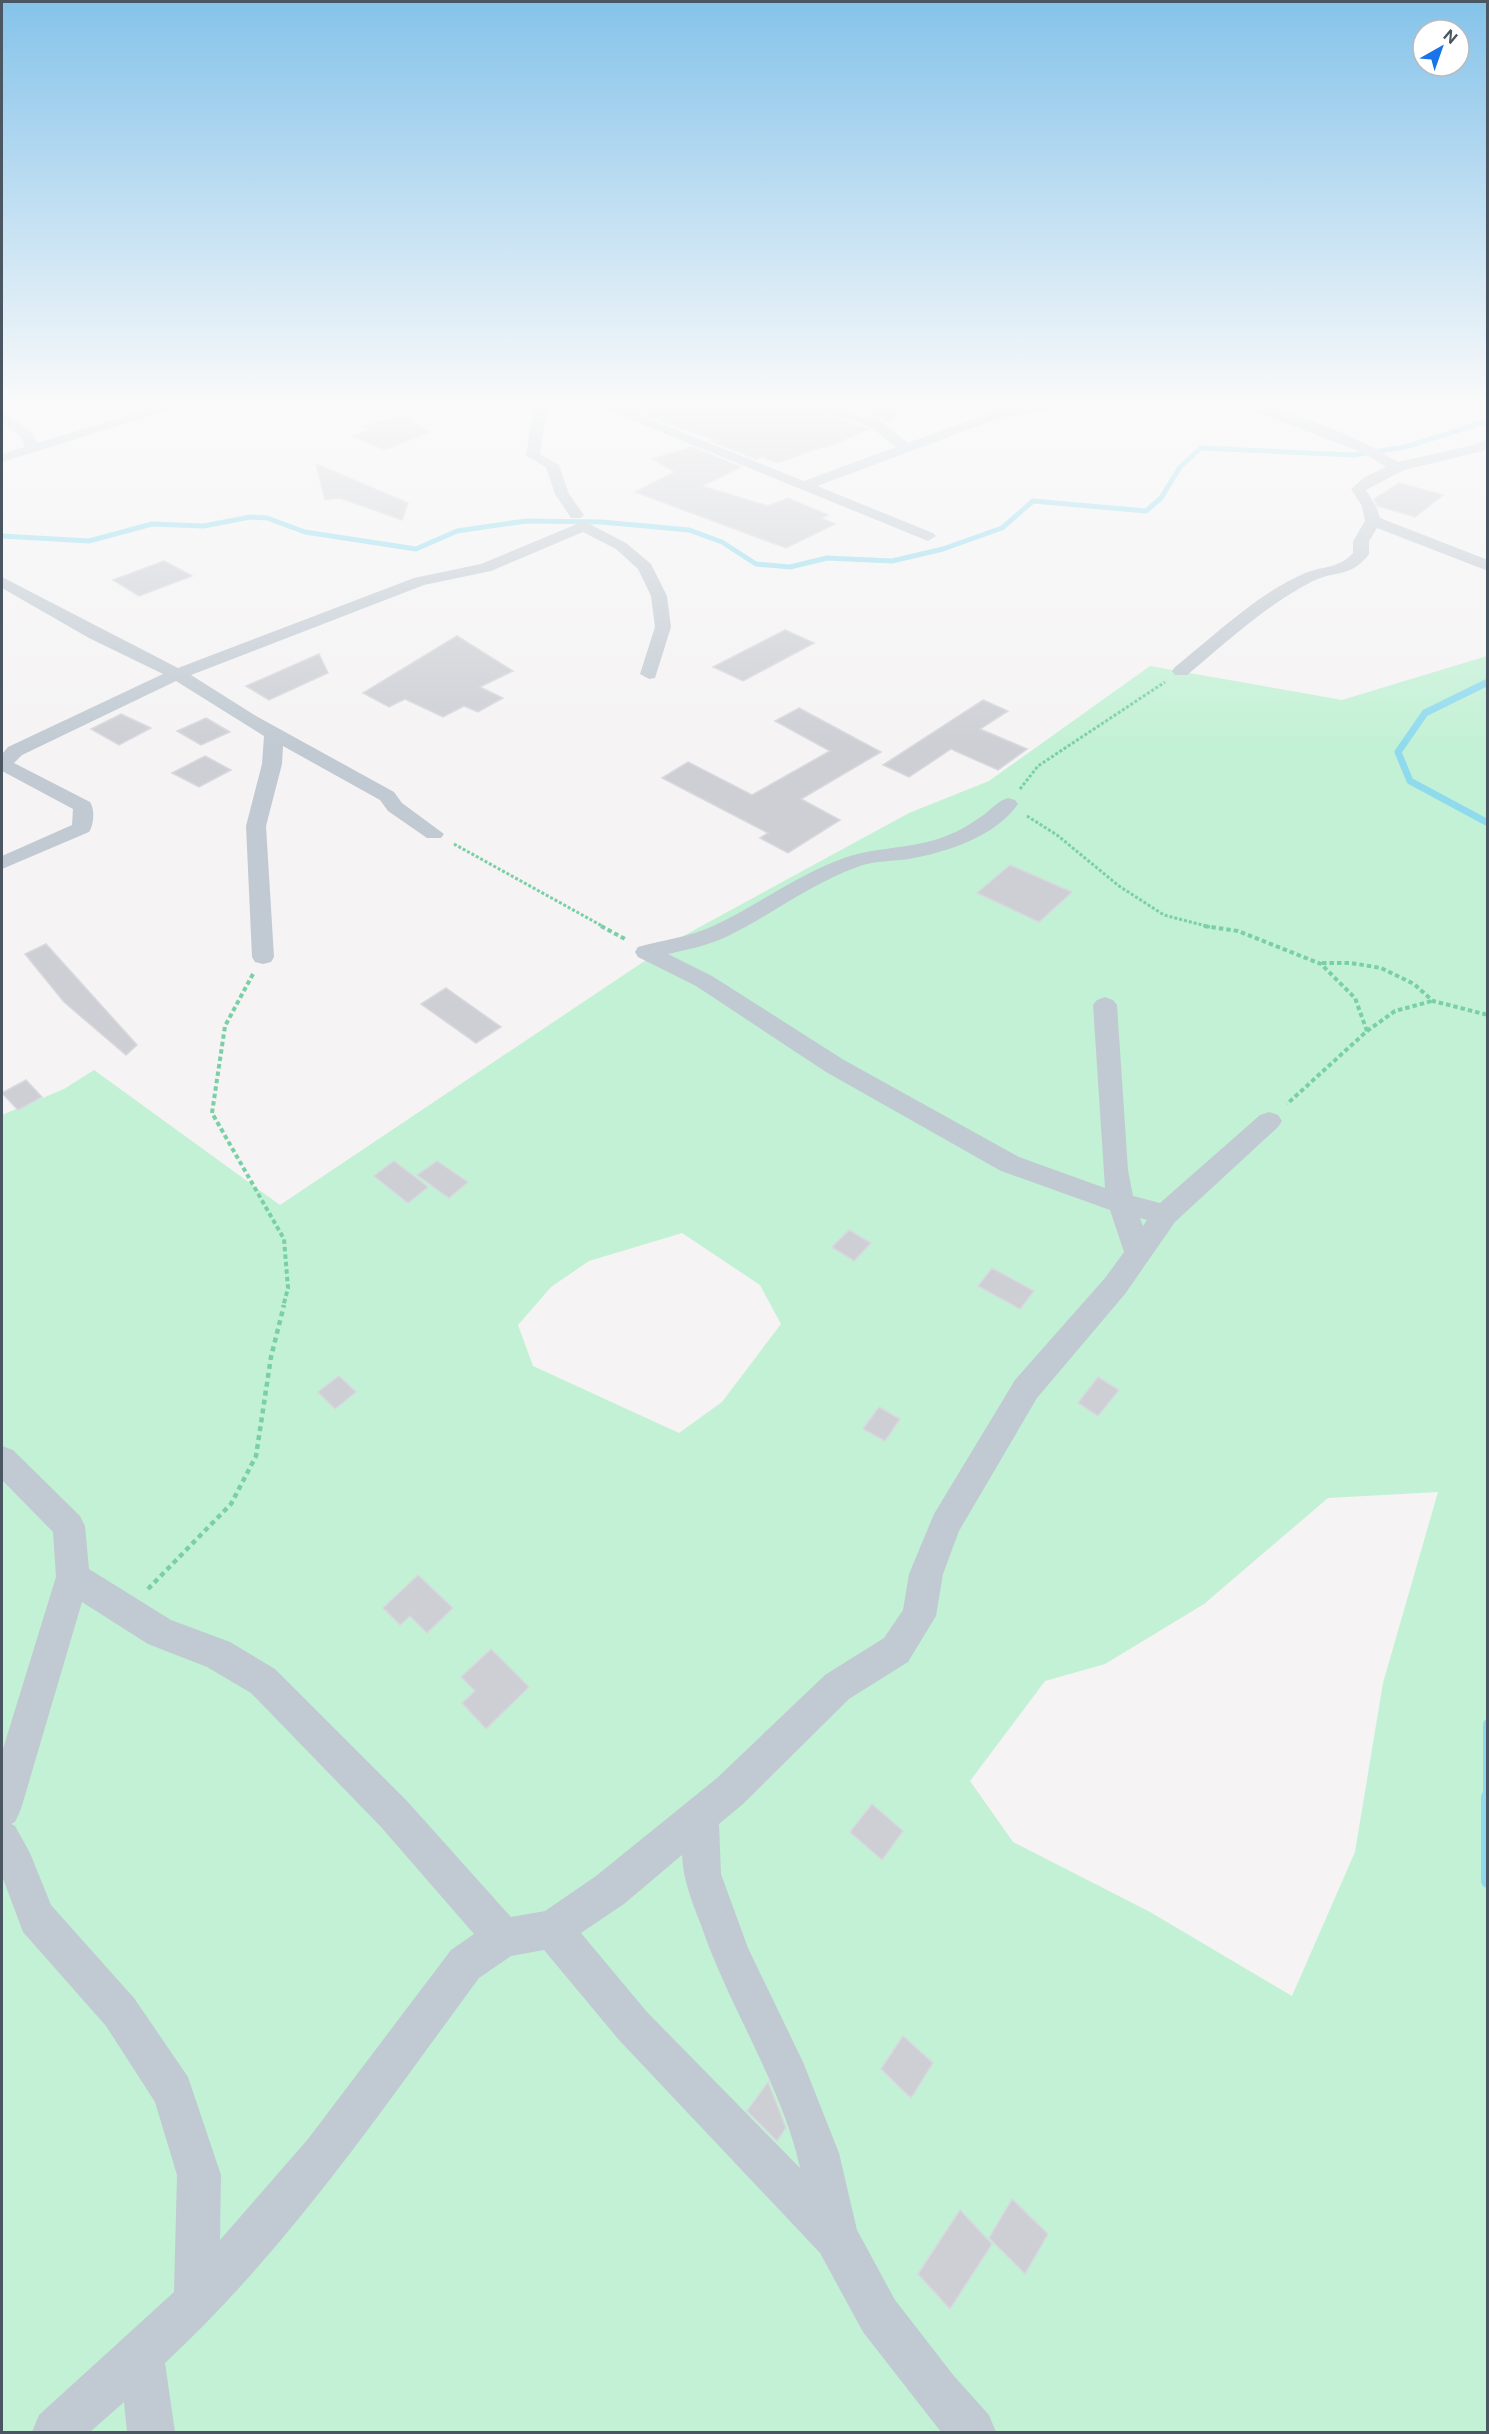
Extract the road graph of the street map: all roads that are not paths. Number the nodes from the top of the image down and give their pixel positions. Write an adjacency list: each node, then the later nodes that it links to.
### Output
1 (887, 520): 3 (street)
2 (1373, 521): 4 (street); 6 (street)
3 (928, 536)
4 (1488, 566)
5 (2, 582): 7 (street)
6 (1181, 671)
7 (177, 674): 8 (street); 9 (street); 10 (street)
8 (649, 674)
9 (274, 733): 12 (street); 14 (street)
10 (2, 764): 13 (street)
11 (1008, 804): 17 (street)
12 (434, 834)
13 (2, 863)
14 (263, 957)
15 (1105, 1005): 17 (street)
16 (1269, 1121): 18 (street)
17 (1121, 1202): 18 (street); 19 (street)
18 (1165, 1215): 19 (street)
19 (1138, 1253): 23 (street)
20 (2, 1460): 21 (street)
21 (73, 1577): 22 (street); 26 (street)
22 (2, 1809)
23 (700, 1816): 25 (street); 27 (street)
24 (2, 1839): 28 (street)
25 (552, 1929): 26 (street); 27 (street)
26 (503, 1938): 28 (street)
27 (836, 2237): 32 (street)
28 (197, 2302): 29 (street)
29 (141, 2354): 30 (street); 31 (street)
30 (56, 2433)
31 (151, 2433)
32 (972, 2433)

